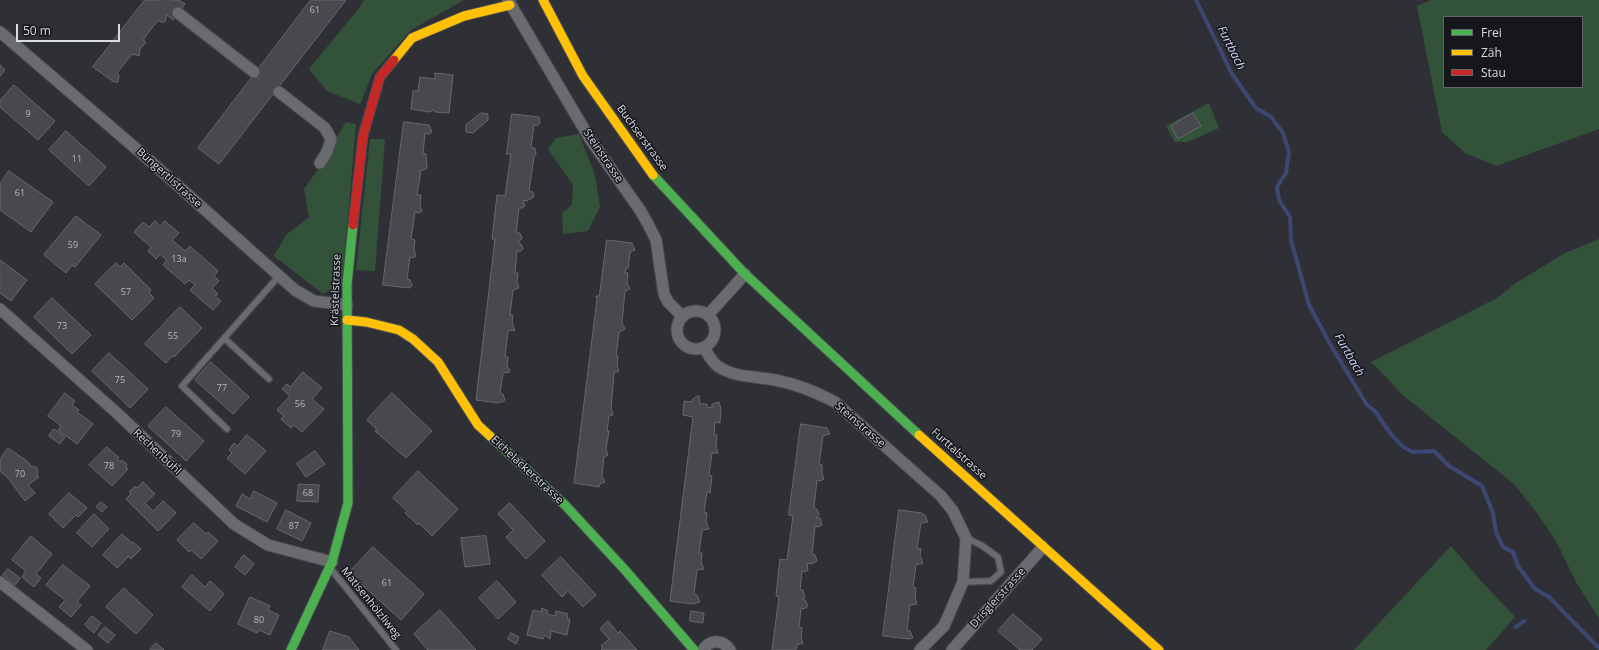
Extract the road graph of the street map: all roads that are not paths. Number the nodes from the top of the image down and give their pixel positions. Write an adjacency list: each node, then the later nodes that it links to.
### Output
1 (543, 0): 8 (street, Buchserstrasse)
2 (509, 3): 10 (street, Krästelstrasse); 13 (street, Steinstrasse)
3 (178, 13): 5 (street)
4 (0, 32): 9 (street, Büngertlistrasse)
5 (254, 72)
6 (279, 92): 7 (street)
7 (320, 163)
8 (745, 274): 12 (street); 20 (street, Furttalstrasse)
9 (279, 276): 10 (street, Büngertlistrasse); 15 (lane)
10 (347, 305): 14 (street, Krästelstrasse)
11 (0, 310): 21 (street, Rechenbühl)
12 (708, 315): 13 (street); 16 (street)
13 (682, 316): 16 (street)
14 (347, 320): 21 (street, Krästelstrasse); 27 (street, Eichelackerstrasse)
15 (224, 338): 17 (lane); 18 (lane)
16 (704, 348): 19 (street, Steinstrasse)
17 (269, 379)
18 (227, 429)
19 (966, 538): 23 (street, Steinstrasse); 23 (lane)
20 (1044, 547): 31 (street, Drisglerstrasse); 32 (street, Furttalstrasse)
21 (331, 565): 25 (street, Krästelstrasse); 26 (lane, Matisenhölzliweg)
22 (0, 582): 24 (street)
23 (963, 582): 30 (street, Steinstrasse)
24 (87, 650)
25 (291, 650)
26 (396, 650)
27 (694, 650)
28 (703, 650): 29 (street)
29 (730, 650)
30 (920, 650)
31 (952, 650)
32 (1159, 650)

